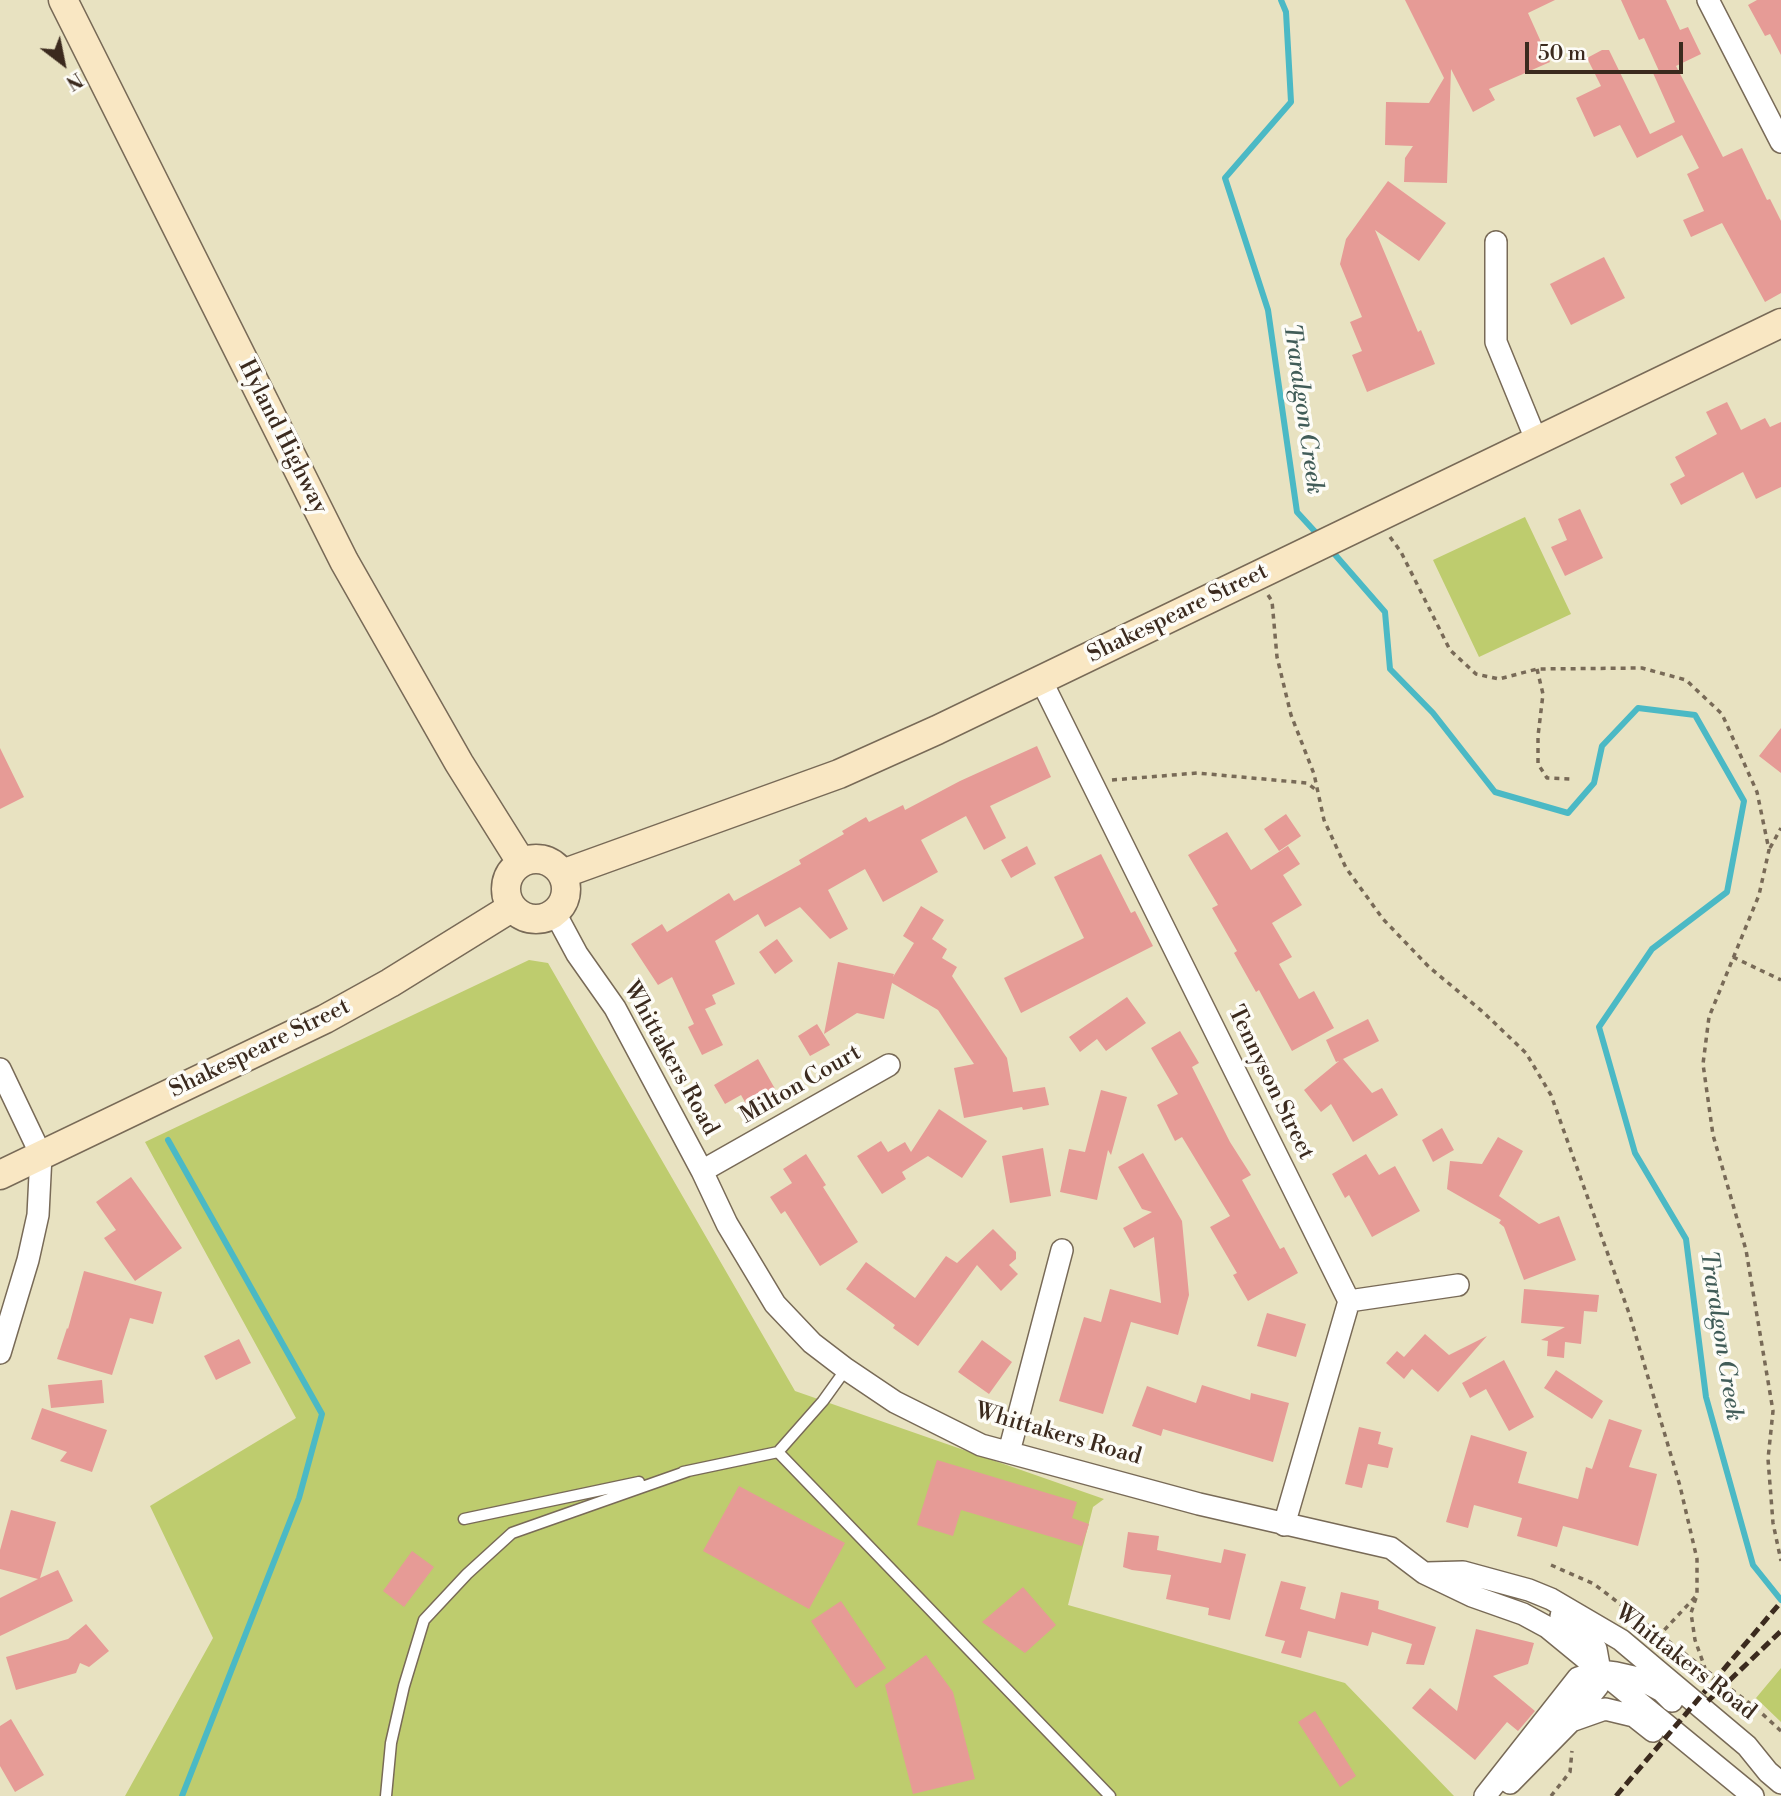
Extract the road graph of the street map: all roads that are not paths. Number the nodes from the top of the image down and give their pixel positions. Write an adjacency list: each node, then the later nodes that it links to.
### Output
1 (63, 0): 8 (main road, Hyland Highway)
2 (1708, 0): 3 (street)
3 (1781, 142)
4 (1496, 242): 6 (street)
5 (1781, 323): 6 (main road, Shakespeare Street)
6 (1537, 442): 7 (main road, Shakespeare Street)
7 (1041, 680): 9 (main road, Shakespeare Street); 19 (street, Tennyson Street)
8 (521, 862): 9 (main road); 10 (main road)
9 (562, 874): 11 (main road)
10 (511, 908): 11 (main road); 14 (main road, Shakespeare Street)
11 (555, 913): 15 (street, Whittakers Road)
12 (889, 1065): 15 (street, Milton Court)
13 (0, 1069): 14 (street)
14 (41, 1155): 16 (main road, Shakespeare Street); 20 (street)
15 (702, 1171): 21 (street, Whittakers Road)
16 (0, 1175)
17 (1062, 1250): 23 (street)
18 (1458, 1285): 19 (street)
19 (1349, 1301): 26 (street)
20 (0, 1353)
21 (846, 1369): 22 (lane); 23 (street, Whittakers Road)
22 (778, 1452): 24 (lane); 35 (lane)
23 (1009, 1452): 26 (street, Whittakers Road)
24 (688, 1471): 25 (lane); 34 (lane)
25 (464, 1519)
26 (1284, 1525): 27 (street, Whittakers Road)
27 (1424, 1573): 28 (street, Whittakers Road); 29 (street, Whittakers Road)
28 (1551, 1599): 30 (street); 33 (street, Whittakers Road)
29 (1562, 1639): 30 (street, Whittakers Road); 31 (street)
30 (1600, 1671): 31 (street); 32 (street); 33 (street); 39 (street, Whittakers Road)
31 (1578, 1678): 36 (street)
32 (1572, 1731): 37 (street); 38 (street)
33 (1774, 1777)
34 (386, 1796)
35 (1110, 1796)
36 (1485, 1796)
37 (1497, 1796)
38 (1733, 1796)
39 (1753, 1796)

